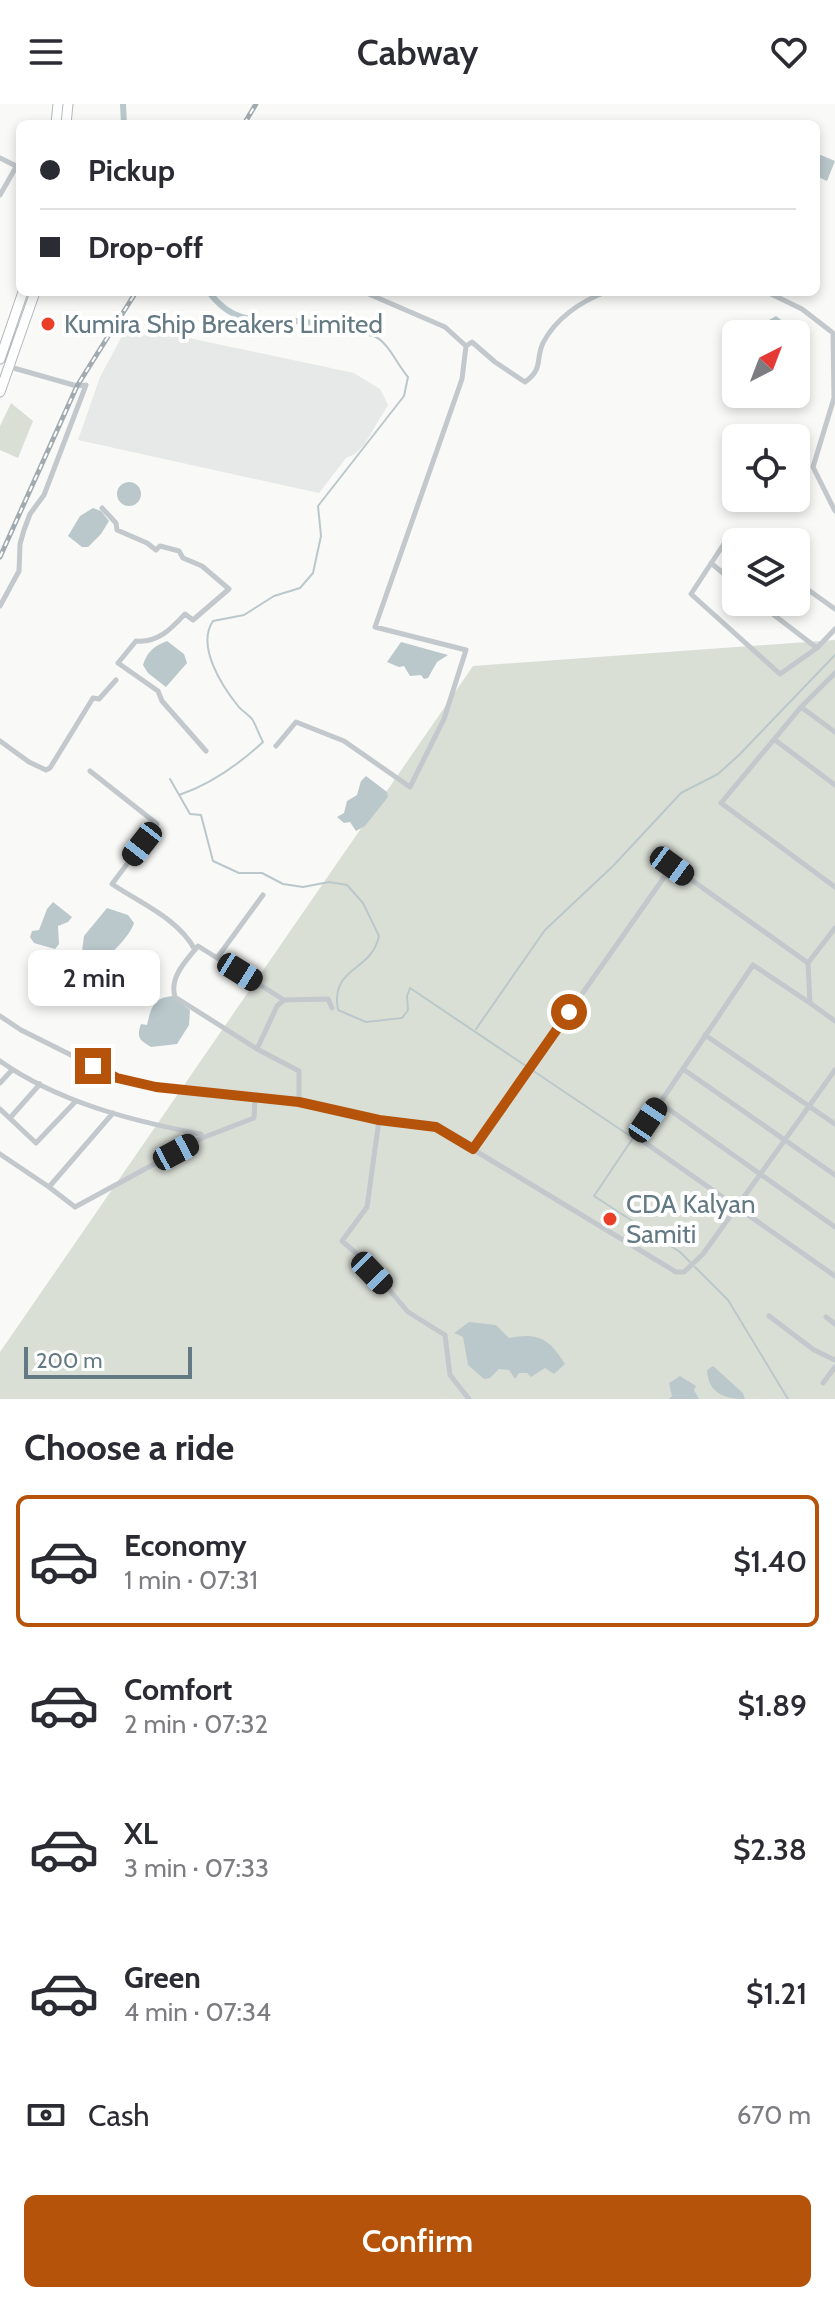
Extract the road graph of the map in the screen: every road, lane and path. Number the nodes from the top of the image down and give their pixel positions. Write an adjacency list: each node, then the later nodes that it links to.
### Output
1 (16, 171): 2 (street)
2 (0, 195)
3 (22, 296): 9 (highway)
4 (34, 296): 10 (highway)
5 (373, 296): 8 (street)
6 (598, 296): 8 (street)
7 (775, 296): 13 (street)
8 (466, 346): 29 (street)
9 (0, 359)
10 (9, 366): 11 (highway); 18 (street)
11 (0, 392)
12 (102, 508): 30 (street)
13 (835, 511)
14 (722, 546): 15 (street)
15 (711, 563): 16 (street); 22 (street)
16 (722, 572)
17 (810, 591): 19 (street)
18 (0, 606)
19 (835, 609)
20 (775, 616): 22 (street)
21 (835, 629): 22 (street)
22 (817, 648)
23 (835, 673): 25 (street)
24 (116, 680): 28 (street)
25 (801, 707): 26 (street); 27 (street)
26 (835, 732)
27 (775, 740): 32 (street); 33 (street)
28 (0, 741)
29 (276, 746)
30 (206, 751)
31 (90, 771): 36 (street)
32 (835, 785)
33 (835, 887)
34 (263, 895): 37 (street)
35 (835, 928): 38 (street)
36 (195, 950): 37 (street); 45 (street)
37 (217, 958): 39 (street)
38 (808, 963): 40 (street); 64 (street)
39 (284, 1000): 41 (street); 45 (street)
40 (810, 1003): 43 (street); 44 (street)
41 (332, 1008)
42 (0, 1016): 52 (street)
43 (835, 1021)
44 (705, 1035): 47 (street); 56 (street)
45 (257, 1049): 54 (street)
46 (0, 1061): 48 (street)
47 (683, 1069): 55 (street); 63 (street)
48 (12, 1070): 50 (street); 51 (street)
49 (835, 1070): 56 (street)
50 (0, 1083)
51 (40, 1084): 53 (street); 59 (street)
52 (255, 1097): 54 (street); 62 (street)
53 (76, 1101): 58 (street); 59 (street)
54 (299, 1102): 60 (street)
55 (660, 1103): 66 (street); 69 (street)
56 (808, 1106): 61 (street); 63 (street)
57 (0, 1109): 59 (street)
58 (114, 1112): 62 (street); 68 (street)
59 (10, 1118)
60 (379, 1120): 64 (street); 78 (street)
61 (835, 1124)
62 (202, 1138): 68 (street)
63 (784, 1139): 66 (street); 67 (street)
64 (473, 1149): 69 (street)
65 (0, 1154): 68 (street)
66 (759, 1175): 69 (street); 70 (street)
67 (835, 1175)
68 (49, 1187)
69 (737, 1207): 71 (street)
70 (835, 1227)
71 (835, 1276)
72 (769, 1316): 75 (street)
73 (826, 1317): 74 (street)
74 (835, 1324)
75 (835, 1360)
76 (835, 1367): 77 (street)
77 (823, 1383)
78 (469, 1399)

